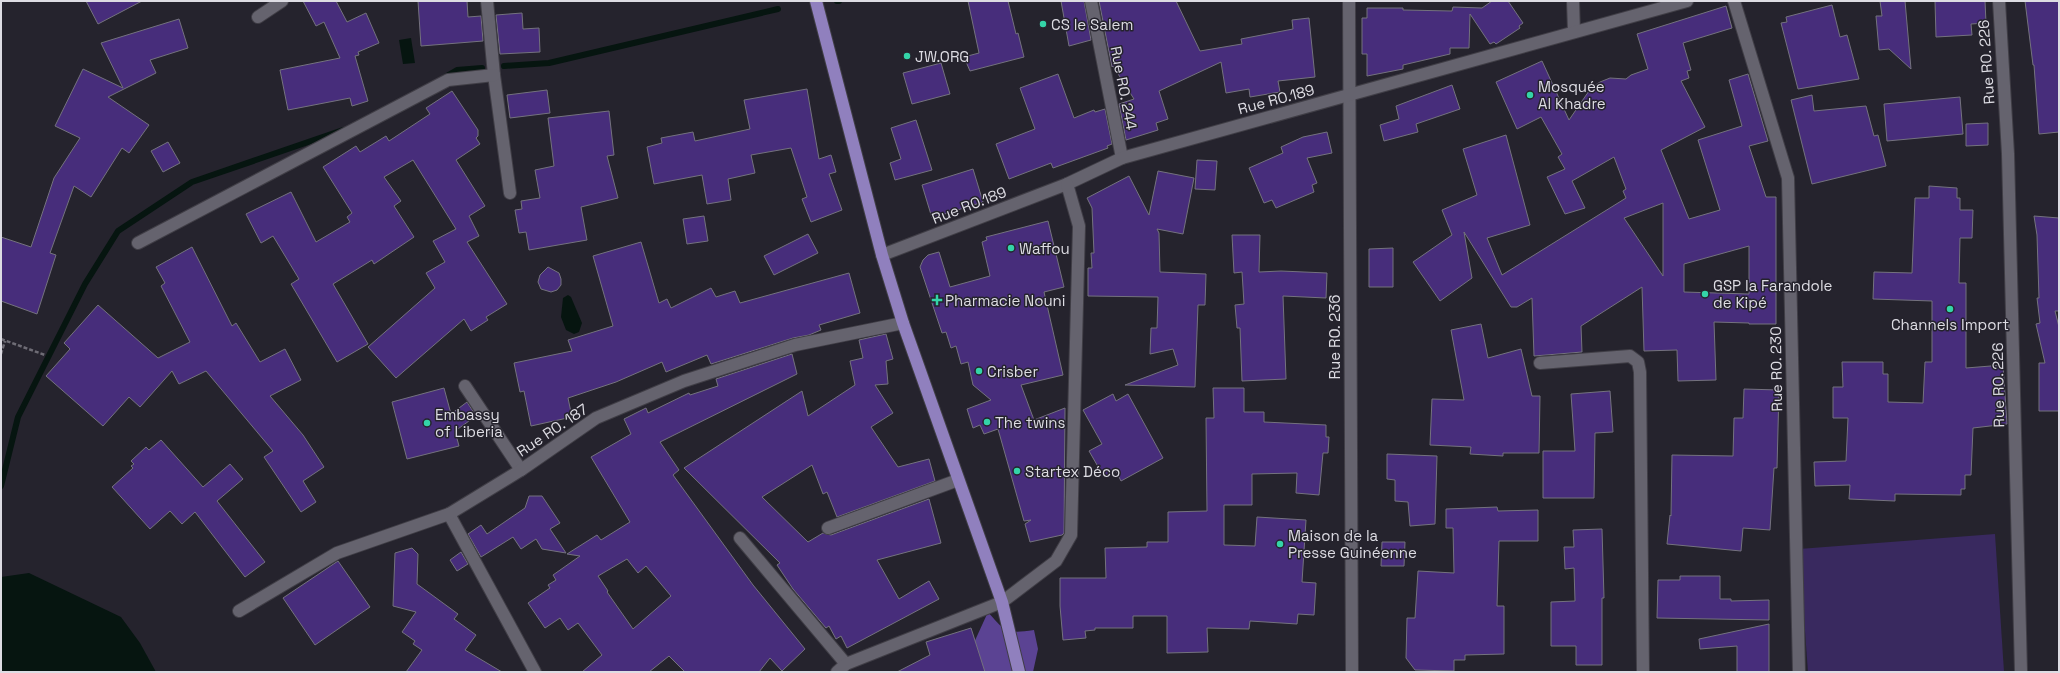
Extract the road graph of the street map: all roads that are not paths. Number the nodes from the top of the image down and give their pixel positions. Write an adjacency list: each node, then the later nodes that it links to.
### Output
1 (282, 1): 10 (street)
2 (487, 1): 12 (street)
3 (816, 1): 18 (main road)
4 (1091, 1): 14 (street, Rue RO. 244)
5 (1349, 1): 13 (street, Rue RO. 236)
6 (1573, 1): 11 (street)
7 (1688, 1): 11 (street, Rue RO.189)
8 (1734, 1): 34 (street, Rue RO. 230)
9 (1999, 1): 35 (street, Rue RO. 226)
10 (258, 17)
11 (1574, 32): 13 (street, Rue RO.189)
12 (494, 75): 16 (street); 17 (street)
13 (1348, 96): 14 (street, Rue RO.189); 32 (street, Rue RO. 236)
14 (1122, 158): 15 (street, Rue RO.189)
15 (1067, 184): 18 (street, Rue RO.189); 27 (street)
16 (510, 193)
17 (138, 243)
18 (882, 255): 19 (main road)
19 (902, 323): 22 (street, Rue RO. 187); 23 (main road)
20 (1540, 363): 33 (street)
21 (465, 386): 22 (street)
22 (521, 470): 24 (street, Rue RO. 187)
23 (958, 480): 25 (street); 27 (main road)
24 (449, 514): 28 (street, Rue RO. 187); 30 (street)
25 (828, 528)
26 (740, 538): 29 (street)
27 (1002, 602): 29 (street); 31 (main road)
28 (239, 611)
29 (841, 668)
30 (535, 672)
31 (1019, 672)
32 (1352, 672)
33 (1643, 672)
34 (1799, 672)
35 (2021, 672)

